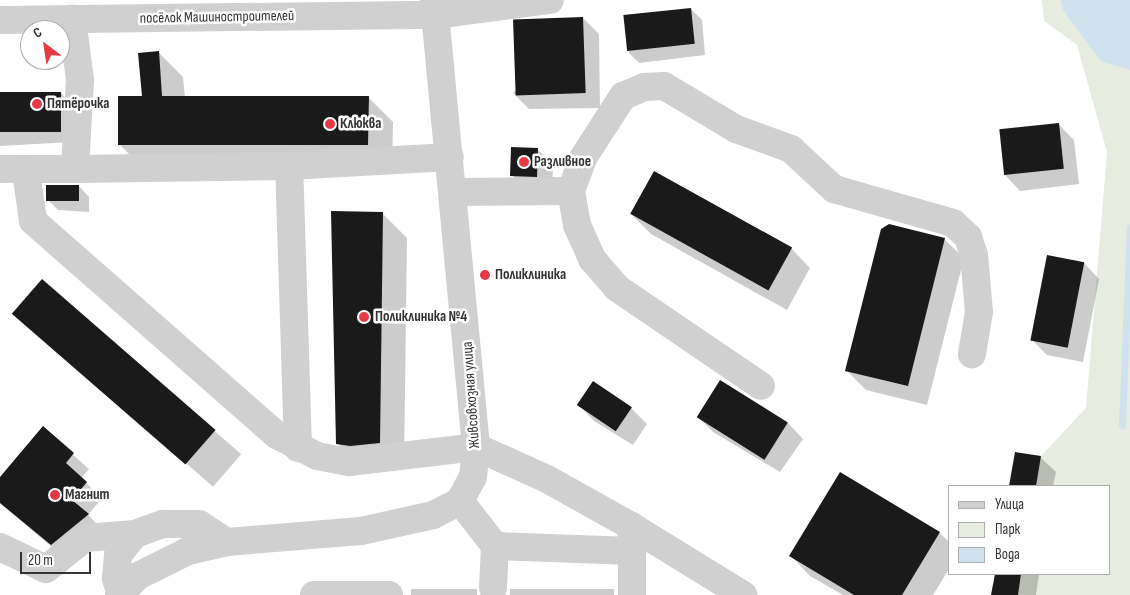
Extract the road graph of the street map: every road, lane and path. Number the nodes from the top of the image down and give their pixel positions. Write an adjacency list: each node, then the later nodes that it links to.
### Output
1 (550, 0): 2 (street, посёлок Машиностроителей)
2 (434, 8): 4 (street, посёлок Машиностроителей); 5 (street, Живсовхозная улица)
3 (8, 13): 4 (street, посёлок Машиностроителей)
4 (72, 19): 7 (street)
5 (450, 157): 6 (street); 10 (street, Живсовхозная улица)
6 (289, 166): 7 (street); 14 (street)
7 (76, 169): 8 (street)
8 (13, 170): 14 (street)
9 (571, 191): 10 (street); 11 (street); 12 (street)
10 (454, 192): 13 (street, Живсовхозная улица)
11 (972, 354)
12 (761, 386)
13 (476, 447): 14 (street); 15 (street, Живсовхозная улица); 17 (street)
14 (298, 448)
15 (460, 501): 18 (street); 19 (street)
16 (135, 534): 18 (street); 20 (street); 22 (street)
17 (632, 539): 19 (street); 25 (street); 26 (street)
18 (227, 542): 22 (street)
19 (495, 546): 21 (street)
20 (0, 548)
21 (493, 588)
22 (120, 594)
23 (314, 595): 24 (street)
24 (389, 595)
25 (632, 595)
26 (743, 595)

